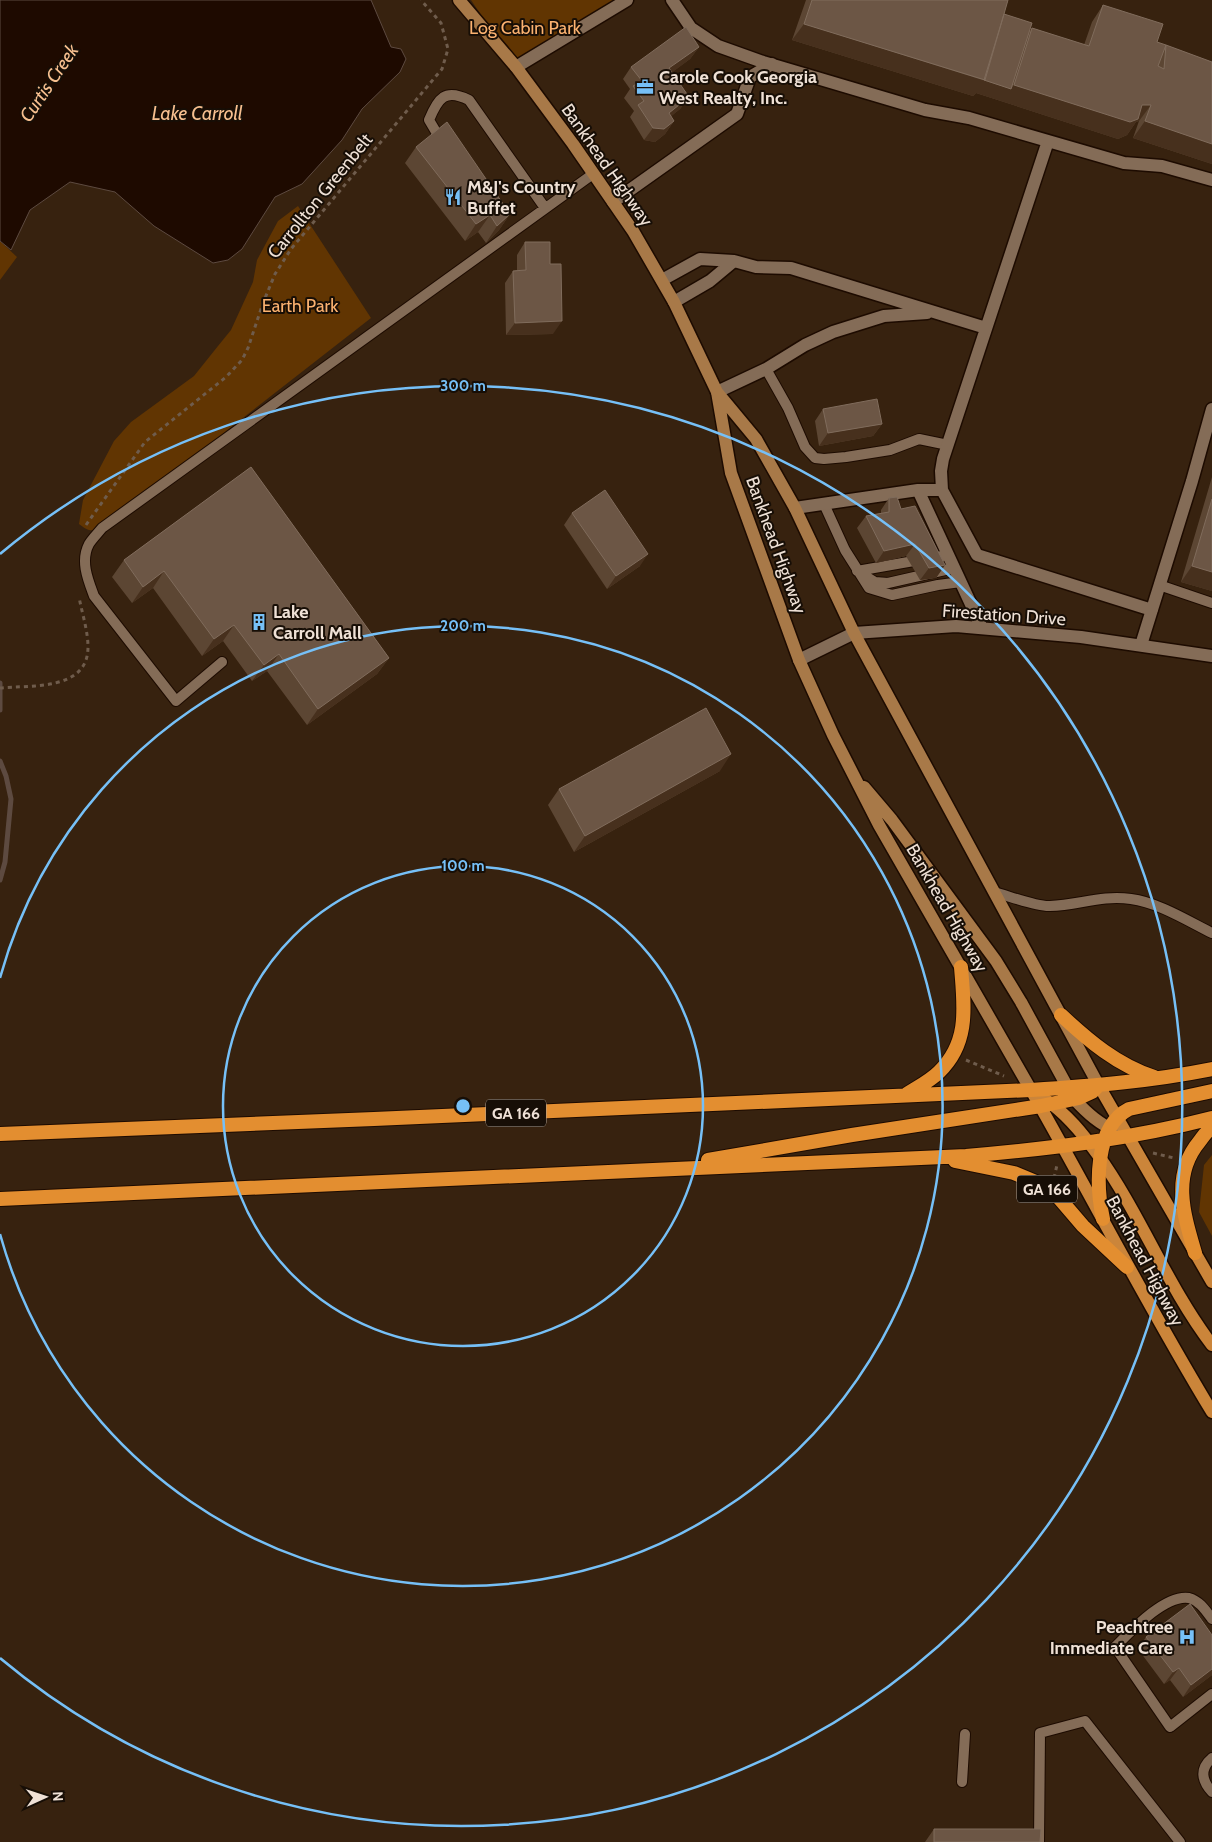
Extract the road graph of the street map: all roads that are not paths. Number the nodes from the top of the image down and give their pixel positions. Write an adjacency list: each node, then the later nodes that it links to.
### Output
1 (459, 0): 5 (main road, Bankhead Highway)
2 (627, 0): 5 (street)
3 (672, 0): 4 (street)
4 (772, 64): 6 (street); 10 (street)
5 (516, 67): 8 (main road, Bankhead Highway)
6 (1048, 141): 9 (street); 16 (street)
7 (447, 148): 11 (lane)
8 (593, 174): 10 (main road, Bankhead Highway); 11 (lane)
9 (1212, 180)
10 (613, 202): 13 (main road, Bankhead Highway)
11 (545, 208): 37 (lane)
12 (734, 262): 13 (street); 14 (street); 15 (street)
13 (662, 280): 14 (main road, Bankhead Highway)
14 (674, 302): 18 (main road, Bankhead Highway)
15 (937, 313): 16 (street); 17 (street)
16 (986, 328): 20 (street)
17 (766, 369): 18 (street); 20 (lane)
18 (717, 392): 24 (main road, Bankhead Highway); 36 (main road, Bankhead Highway)
19 (1212, 409): 29 (street)
20 (948, 445): 22 (street)
21 (918, 490): 22 (street); 23 (street); 25 (street)
22 (942, 490): 31 (street)
23 (824, 504): 24 (street); 27 (lane)
24 (795, 508): 33 (main road, Bankhead Highway)
25 (948, 555): 26 (street); 27 (lane)
26 (954, 568): 27 (lane); 28 (street)
27 (857, 571): 28 (lane)
28 (961, 582): 32 (street)
29 (1159, 586): 30 (lane); 31 (street)
30 (1212, 603)
31 (1152, 610): 34 (street)
32 (982, 628): 33 (street, Firestation Drive); 34 (street, Firestation Drive)
33 (854, 633): 36 (street, Firestation Drive); 39 (main road, Bankhead Highway)
34 (1141, 645): 35 (street, Firestation Drive)
35 (1212, 656)
36 (799, 660): 38 (main road, Bankhead Highway)
37 (222, 662)
38 (843, 756): 41 (main road, Bankhead Highway); 48 (main road)
39 (994, 892): 40 (lane); 42 (main road, Bankhead Highway)
40 (1212, 933)
41 (961, 966): 46 (main road, Bankhead Highway); 49 (highway)
42 (1061, 1015): 44 (highway); 45 (main road, Bankhead Highway)
43 (1212, 1069): 44 (highway)
44 (1157, 1078): 45 (highway)
45 (1099, 1086): 48 (highway); 53 (main road, Bankhead Highway)
46 (1032, 1090): 48 (highway); 49 (highway, GA 166); 50 (main road, Bankhead Highway)
47 (1212, 1091): 53 (highway)
48 (1070, 1093): 50 (highway); 53 (main road)
49 (906, 1095): 54 (highway, GA 166)
50 (1046, 1105): 56 (main road); 57 (main road, Bankhead Highway); 60 (highway)
51 (1212, 1118): 55 (highway)
52 (1212, 1128): 63 (highway)
53 (1110, 1129): 55 (highway); 55 (main road, Bankhead Highway); 56 (highway); 59 (highway)
54 (0, 1134)
55 (1127, 1136): 63 (main road, Bankhead Highway)
56 (1088, 1142): 57 (highway); 59 (main road)
57 (1063, 1146): 58 (highway); 62 (main road, Bankhead Highway)
58 (940, 1157): 60 (highway, GA 166); 64 (highway, GA 166)
59 (1101, 1159): 62 (highway); 66 (main road)
60 (610, 1172): 61 (highway, GA 166)
61 (0, 1200)
62 (1103, 1219): 64 (main road, Bankhead Highway)
63 (1196, 1253): 65 (main road, Bankhead Highway)
64 (1127, 1267): 67 (main road, Bankhead Highway / GA 166)
65 (1212, 1282)
66 (1212, 1345)
67 (1212, 1412)
68 (1212, 1619): 69 (lane)
69 (1212, 1694)
70 (965, 1734): 72 (lane)
71 (1212, 1758): 73 (lane)
72 (962, 1782)
73 (1212, 1792)
74 (1039, 1842): 75 (lane)
75 (1180, 1842)

